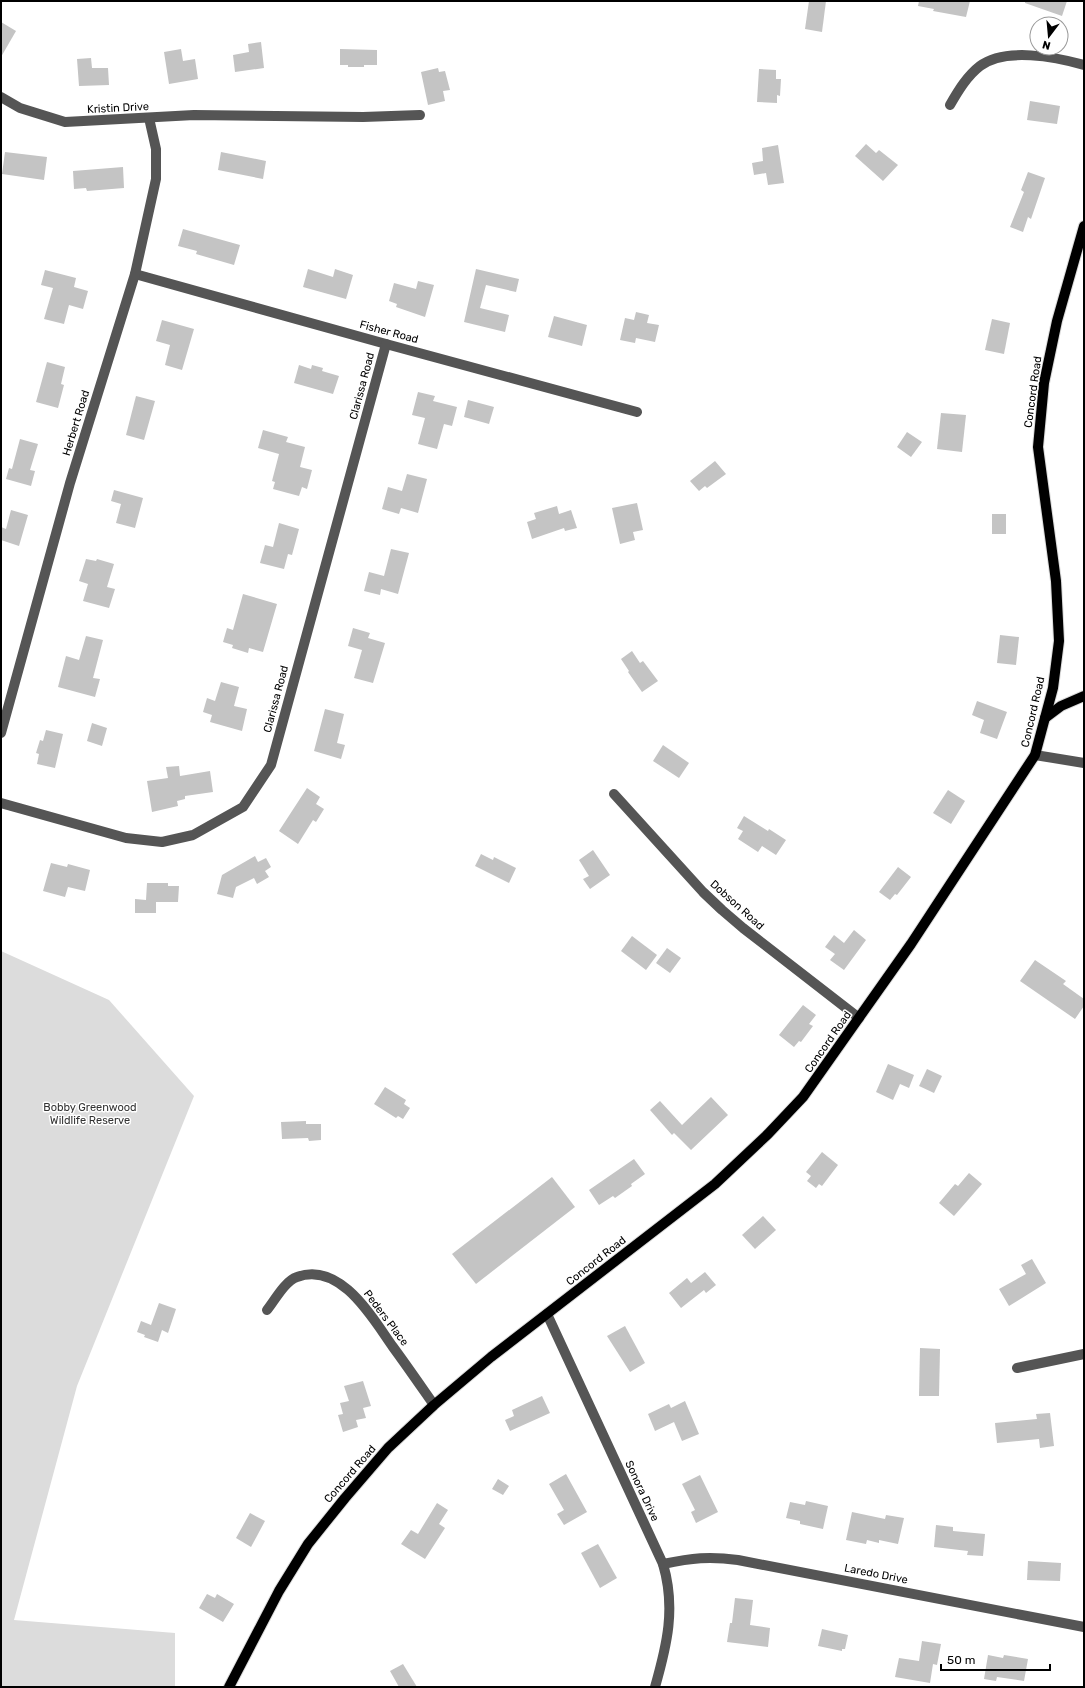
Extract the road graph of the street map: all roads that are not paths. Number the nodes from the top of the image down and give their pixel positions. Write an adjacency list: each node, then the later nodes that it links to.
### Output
1 (1084, 64): 3 (street)
2 (1, 97): 5 (street, Kristin Drive)
3 (950, 105)
4 (420, 115): 5 (street, Kristin Drive)
5 (149, 118): 7 (street, Herbert Road)
6 (1084, 226): 11 (main road, Concord Road)
7 (135, 274): 8 (street, Fisher Road); 12 (street, Herbert Road)
8 (386, 344): 9 (street, Fisher Road); 16 (street, Clarissa Road)
9 (637, 412)
10 (1084, 696): 11 (main road)
11 (1046, 718): 13 (main road, Concord Road)
12 (1, 733)
13 (1035, 755): 14 (street); 17 (main road, Concord Road)
14 (1084, 763)
15 (614, 794): 17 (street, Dobson Road)
16 (1, 803)
17 (859, 1018): 19 (main road, Concord Road)
18 (267, 1310): 22 (street, Peders Place)
19 (547, 1314): 22 (main road, Concord Road); 23 (street, Sonora Drive)
20 (1084, 1354): 21 (street)
21 (1017, 1368)
22 (434, 1404): 25 (main road, Concord Road)
23 (664, 1564): 24 (street, Laredo Drive); 26 (street, Sonora Drive)
24 (1084, 1627)
25 (229, 1687)
26 (655, 1687)

